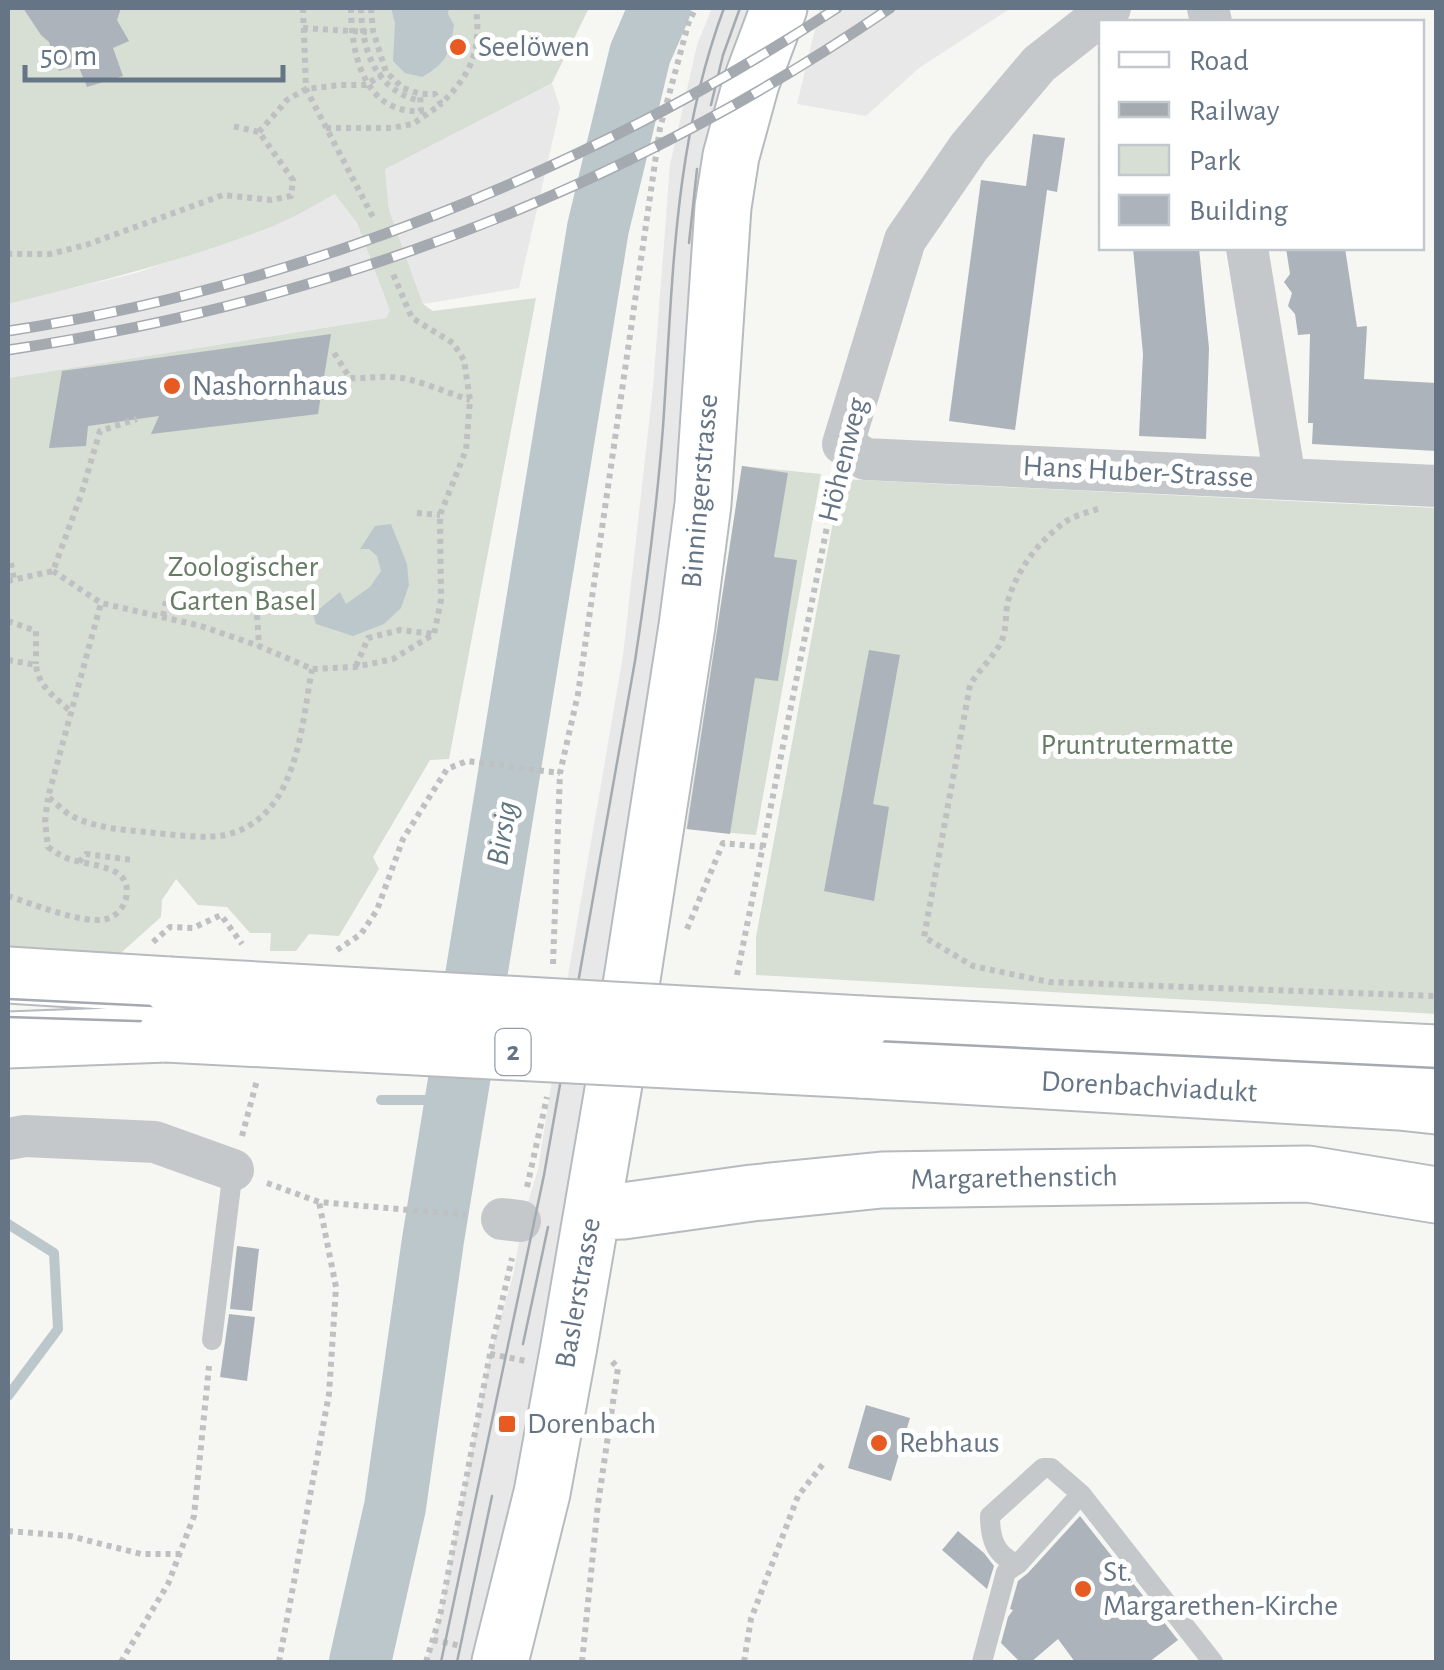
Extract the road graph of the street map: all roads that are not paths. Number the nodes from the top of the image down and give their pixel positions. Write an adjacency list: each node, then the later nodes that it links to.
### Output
1 (779, 8): 7 (main road, Binningerstrasse)
2 (1110, 8): 4 (street, Höhenweg)
3 (1247, 250): 5 (street)
4 (844, 444): 5 (street, Hans Huber-Strasse)
5 (1285, 479): 6 (street, Hans Huber-Strasse)
6 (1436, 486)
7 (632, 980): 15 (main road, Baslerstrasse)
8 (17, 1008): 9 (main road, 2, bridge)
9 (861, 1047): 10 (main road, Dorenbachviadukt / 2); 11 (main road, Dorenbachviadukt / 2)
10 (1436, 1053)
11 (1436, 1106)
12 (8, 1138): 13 (street)
13 (233, 1170): 16 (lane)
14 (1436, 1195): 15 (main road, Margarethenstich)
15 (592, 1212): 19 (main road, Baslerstrasse)
16 (212, 1340)
17 (1081, 1494): 18 (lane); 18 (lane); 21 (lane)
18 (1018, 1564): 20 (lane)
19 (485, 1655)
20 (982, 1662)
21 (1212, 1662)

